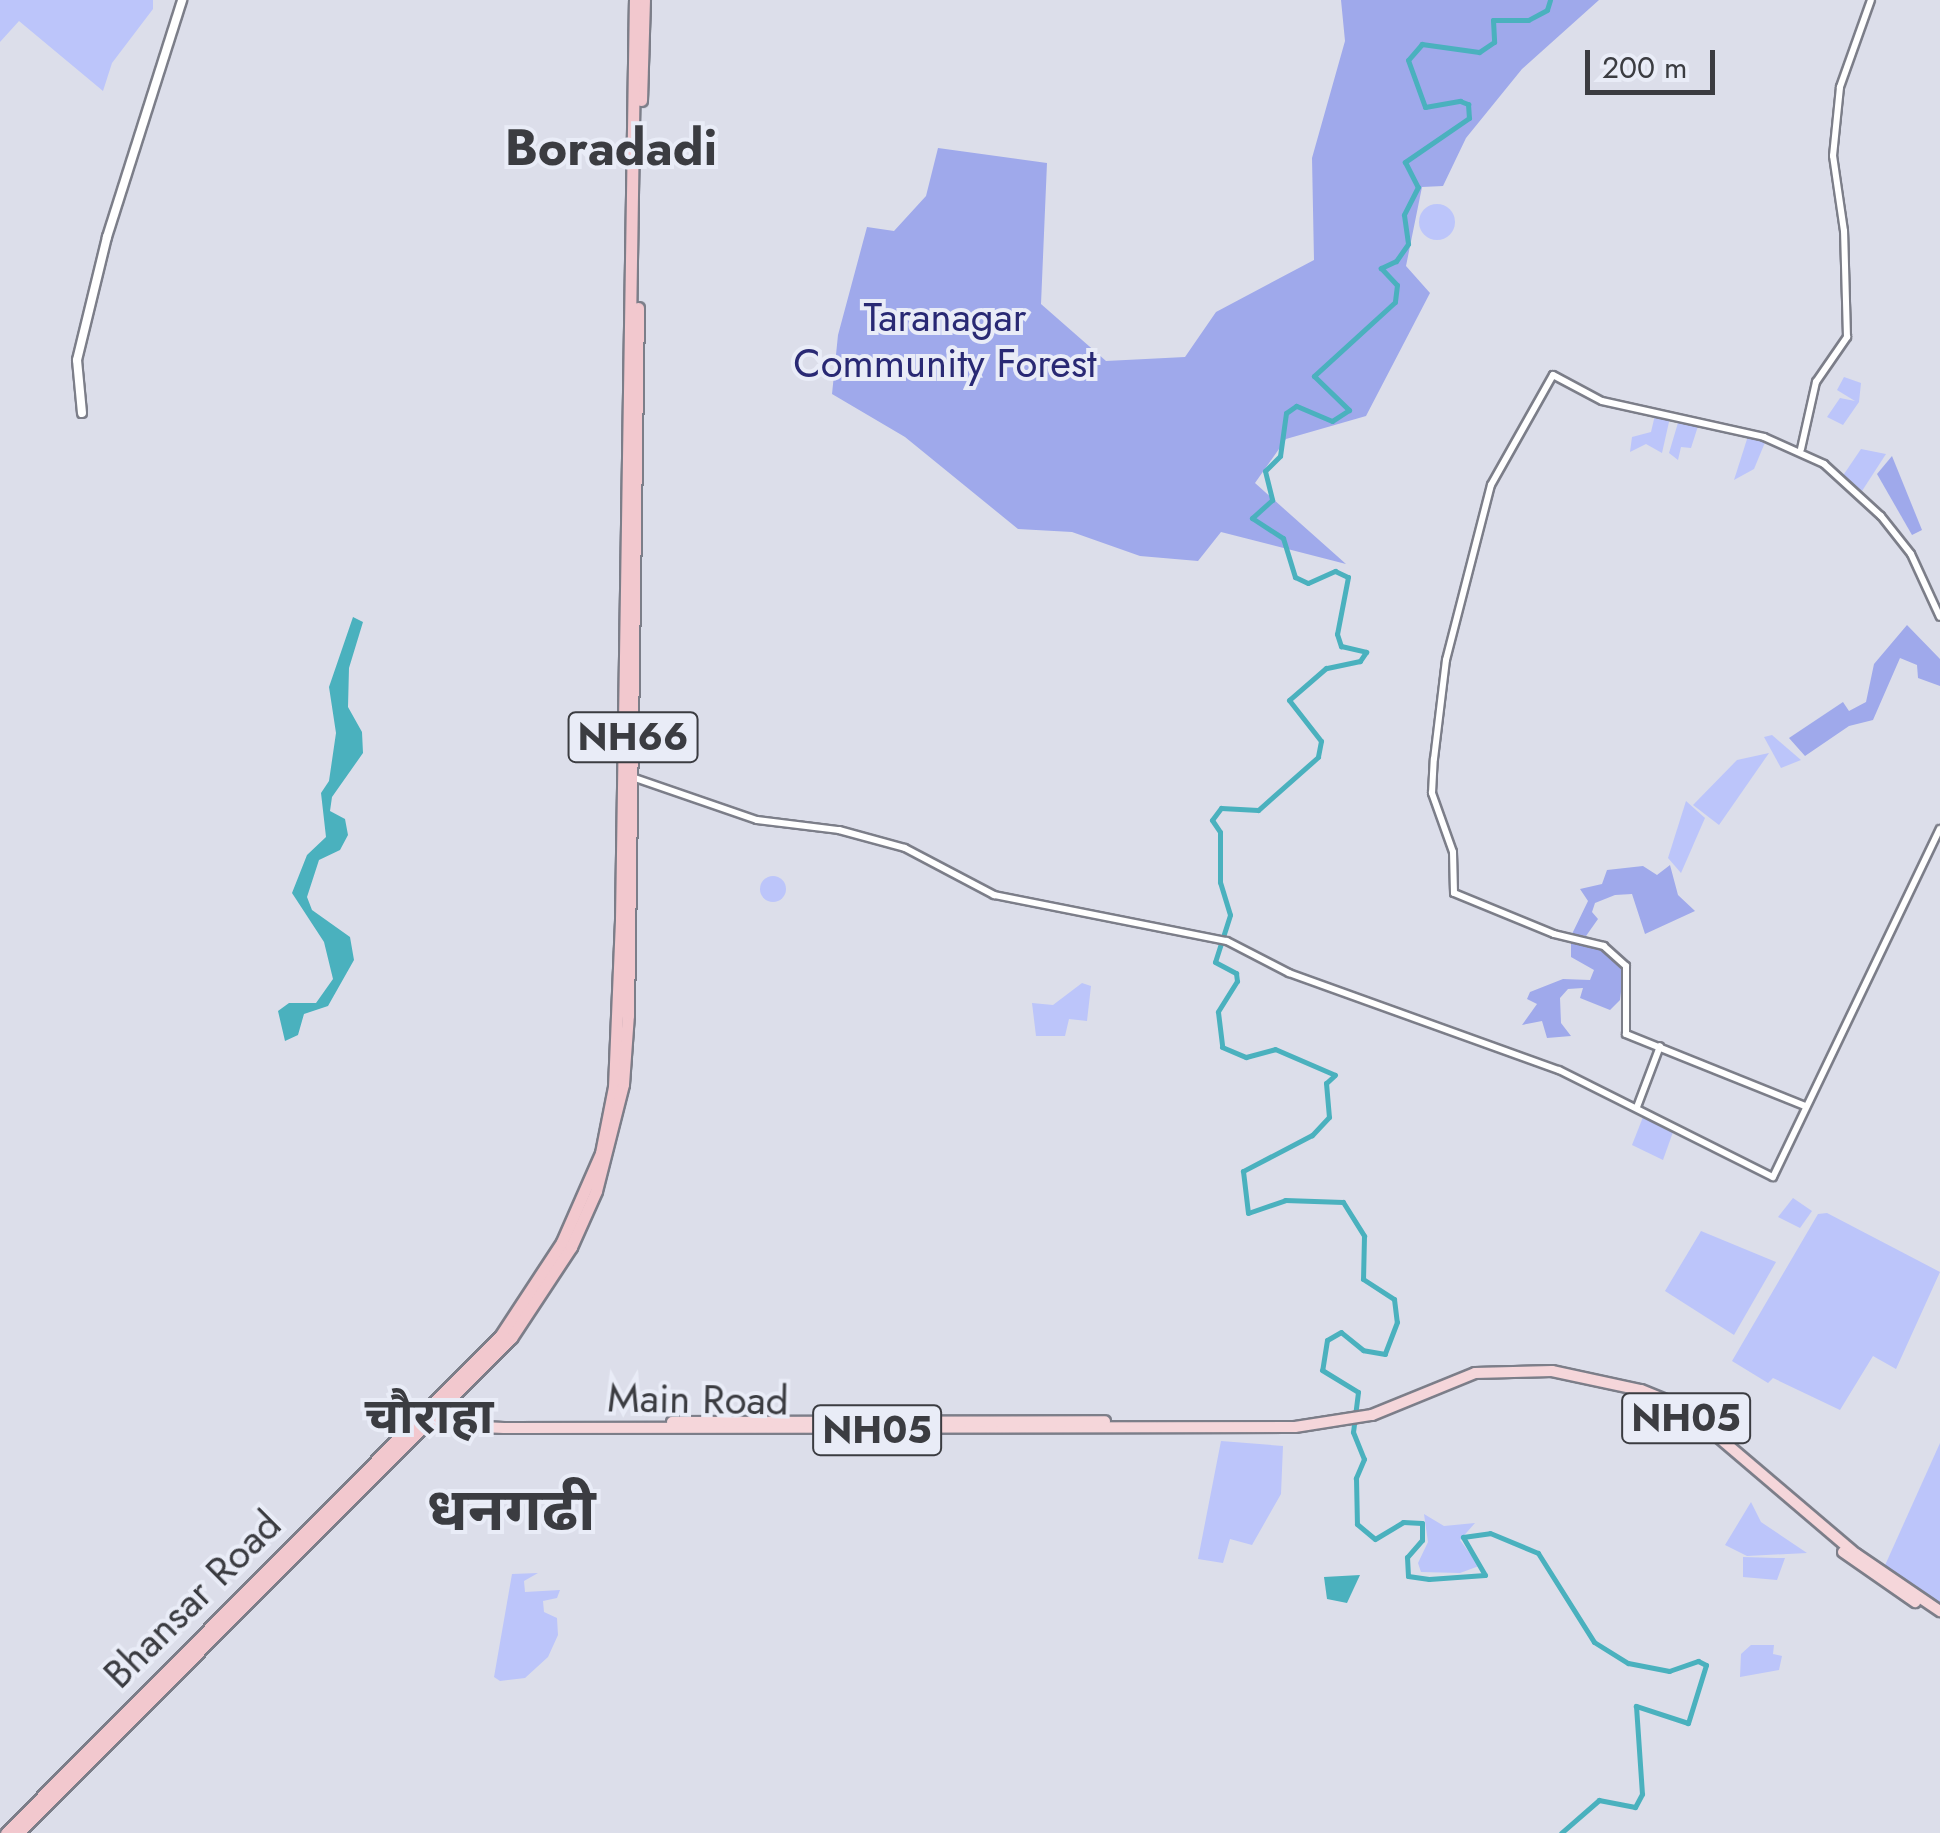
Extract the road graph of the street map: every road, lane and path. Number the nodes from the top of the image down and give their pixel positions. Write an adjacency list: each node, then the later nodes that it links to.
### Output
1 (182, 0): 5 (main road)
2 (635, 0): 8 (highway, NH66)
3 (644, 0): 8 (highway, NH66)
4 (1872, 0): 6 (street)
5 (82, 413)
6 (1800, 449): 7 (street); 10 (street)
7 (1940, 617)
8 (627, 777): 12 (street); 13 (highway, NH66)
9 (1940, 829): 11 (street)
10 (1660, 1046): 11 (street); 12 (street)
11 (1805, 1106): 12 (street)
12 (1637, 1107)
13 (428, 1418): 14 (main road, Main Road / NH05); 17 (highway, Bhansar Road); 18 (highway, Bhansar Road)
14 (1693, 1418): 15 (main road, NH05); 16 (main road, NH05)
15 (1940, 1610)
16 (1940, 1619)
17 (6, 1833)
18 (18, 1833)

